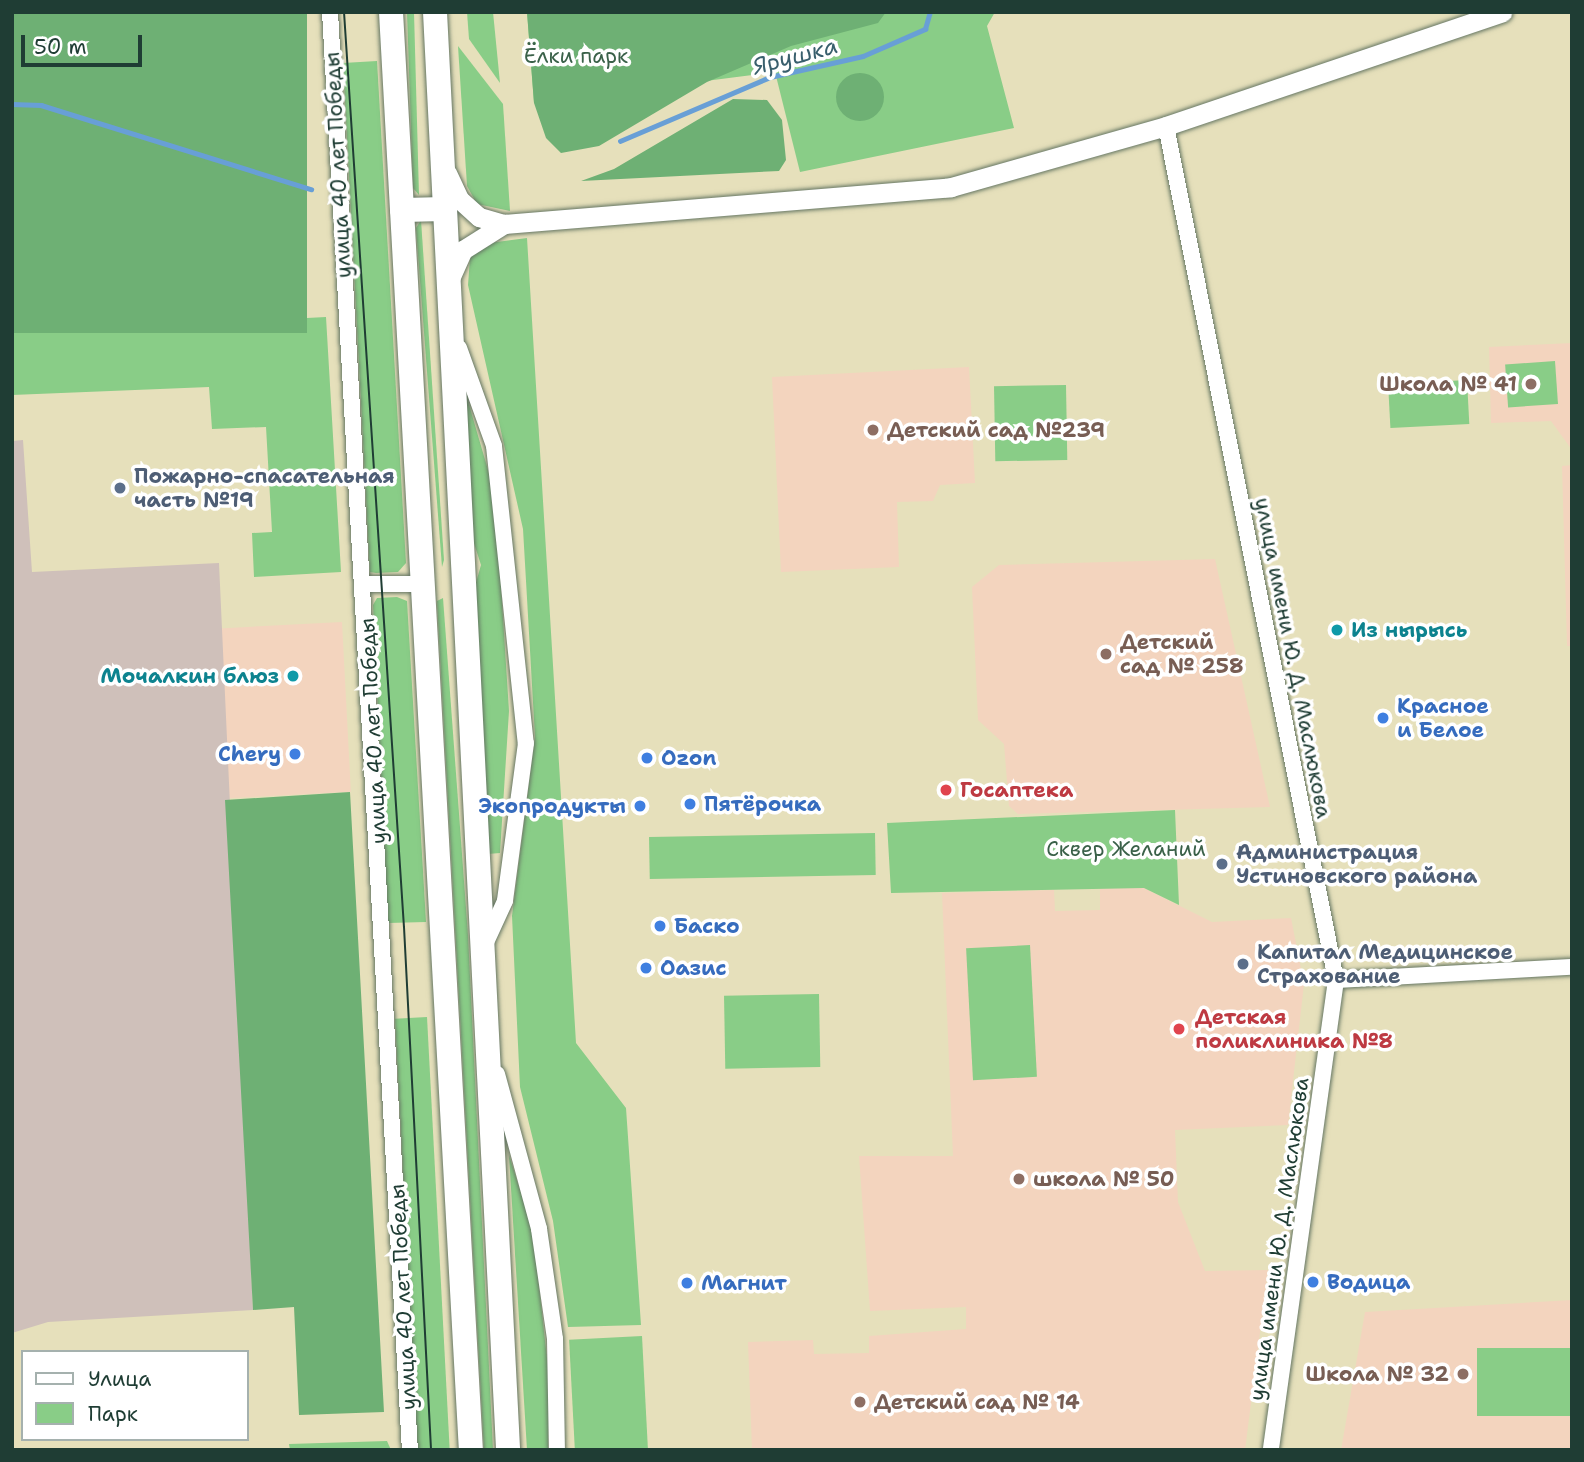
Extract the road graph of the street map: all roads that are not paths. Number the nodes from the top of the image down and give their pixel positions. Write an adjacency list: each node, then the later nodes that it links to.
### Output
1 (330, 12): 13 (street, улица 40 лет Победы)
2 (391, 12): 8 (main road)
3 (435, 12): 6 (main road)
4 (1502, 12): 5 (street)
5 (1166, 126): 9 (street); 17 (street, улица имени Ю. Д. Маслюкова)
6 (443, 164): 7 (main road); 9 (street)
7 (445, 209): 8 (main road); 10 (main road)
8 (402, 210): 14 (main road)
9 (504, 224): 10 (street)
10 (448, 283): 11 (main road)
11 (450, 322): 12 (main road); 15 (street)
12 (463, 582): 14 (main road); 15 (main road)
13 (365, 584): 14 (street); 19 (street, улица 40 лет Победы)
14 (425, 584): 20 (main road)
15 (481, 953): 18 (main road)
16 (1572, 967): 17 (street)
17 (1336, 980): 23 (street, улица имени Ю. Д. Маслюкова)
18 (484, 1026): 21 (main road); 22 (street)
19 (410, 1450)
20 (471, 1450)
21 (508, 1450)
22 (556, 1450)
23 (1271, 1450)

